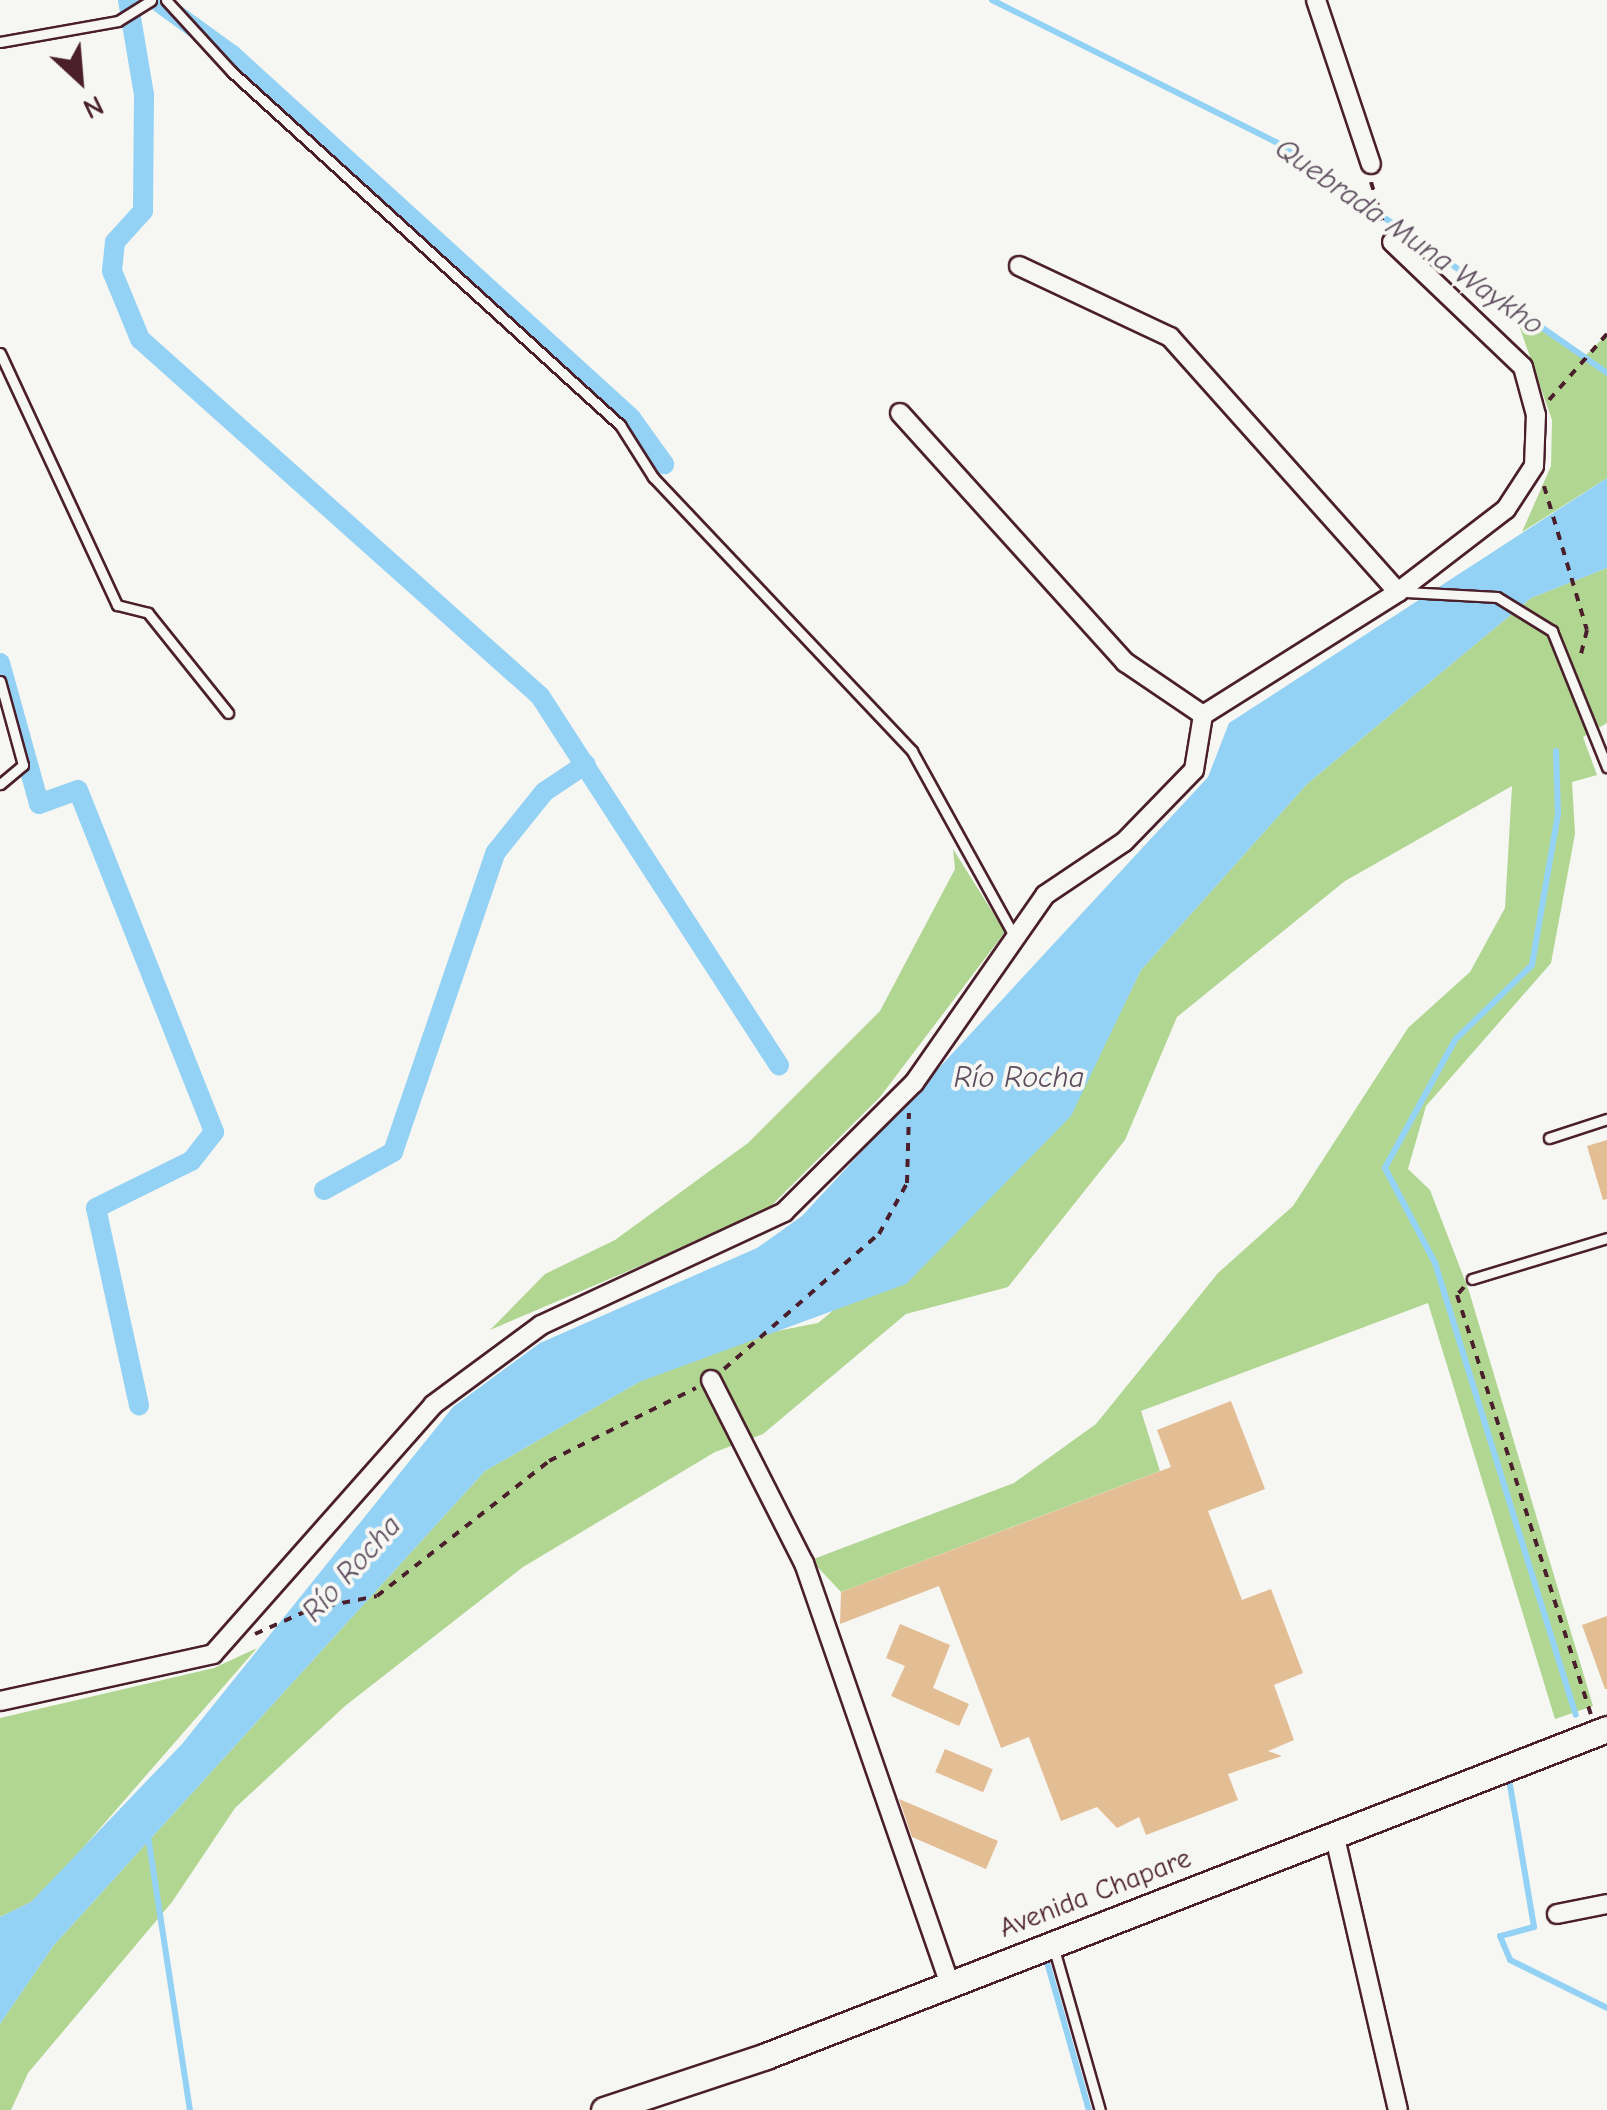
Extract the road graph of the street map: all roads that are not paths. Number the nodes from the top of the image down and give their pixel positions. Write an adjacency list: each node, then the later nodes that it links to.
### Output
1 (151, 0): 4 (lane)
2 (166, 0): 16 (lane)
3 (1316, 0): 5 (street)
4 (0, 42)
5 (1371, 164)
6 (1392, 242): 10 (street)
7 (1018, 266): 10 (street)
8 (0, 352): 12 (lane)
9 (900, 413): 13 (street)
10 (1398, 592): 13 (street); 14 (lane)
11 (0, 682): 15 (lane)
12 (228, 713)
13 (1203, 715): 16 (street)
14 (1607, 767)
15 (0, 784)
16 (1016, 938): 22 (street)
17 (1607, 1119): 18 (lane)
18 (1549, 1138)
19 (1607, 1238): 20 (lane)
20 (1472, 1279)
21 (710, 1380): 28 (street)
22 (0, 1701)
23 (1602, 1731): 24 (main road, Avenida Chapare)
24 (1334, 1833): 27 (main road, Avenida Chapare); 32 (street)
25 (1607, 1904): 26 (street)
26 (1557, 1914)
27 (1053, 1943): 28 (main road, Avenida Chapare); 31 (lane)
28 (948, 1982): 29 (main road, Avenida Chapare)
29 (644, 2102): 30 (main road, Avenida Chapare)
30 (604, 2110)
31 (1100, 2110)
32 (1398, 2110)

